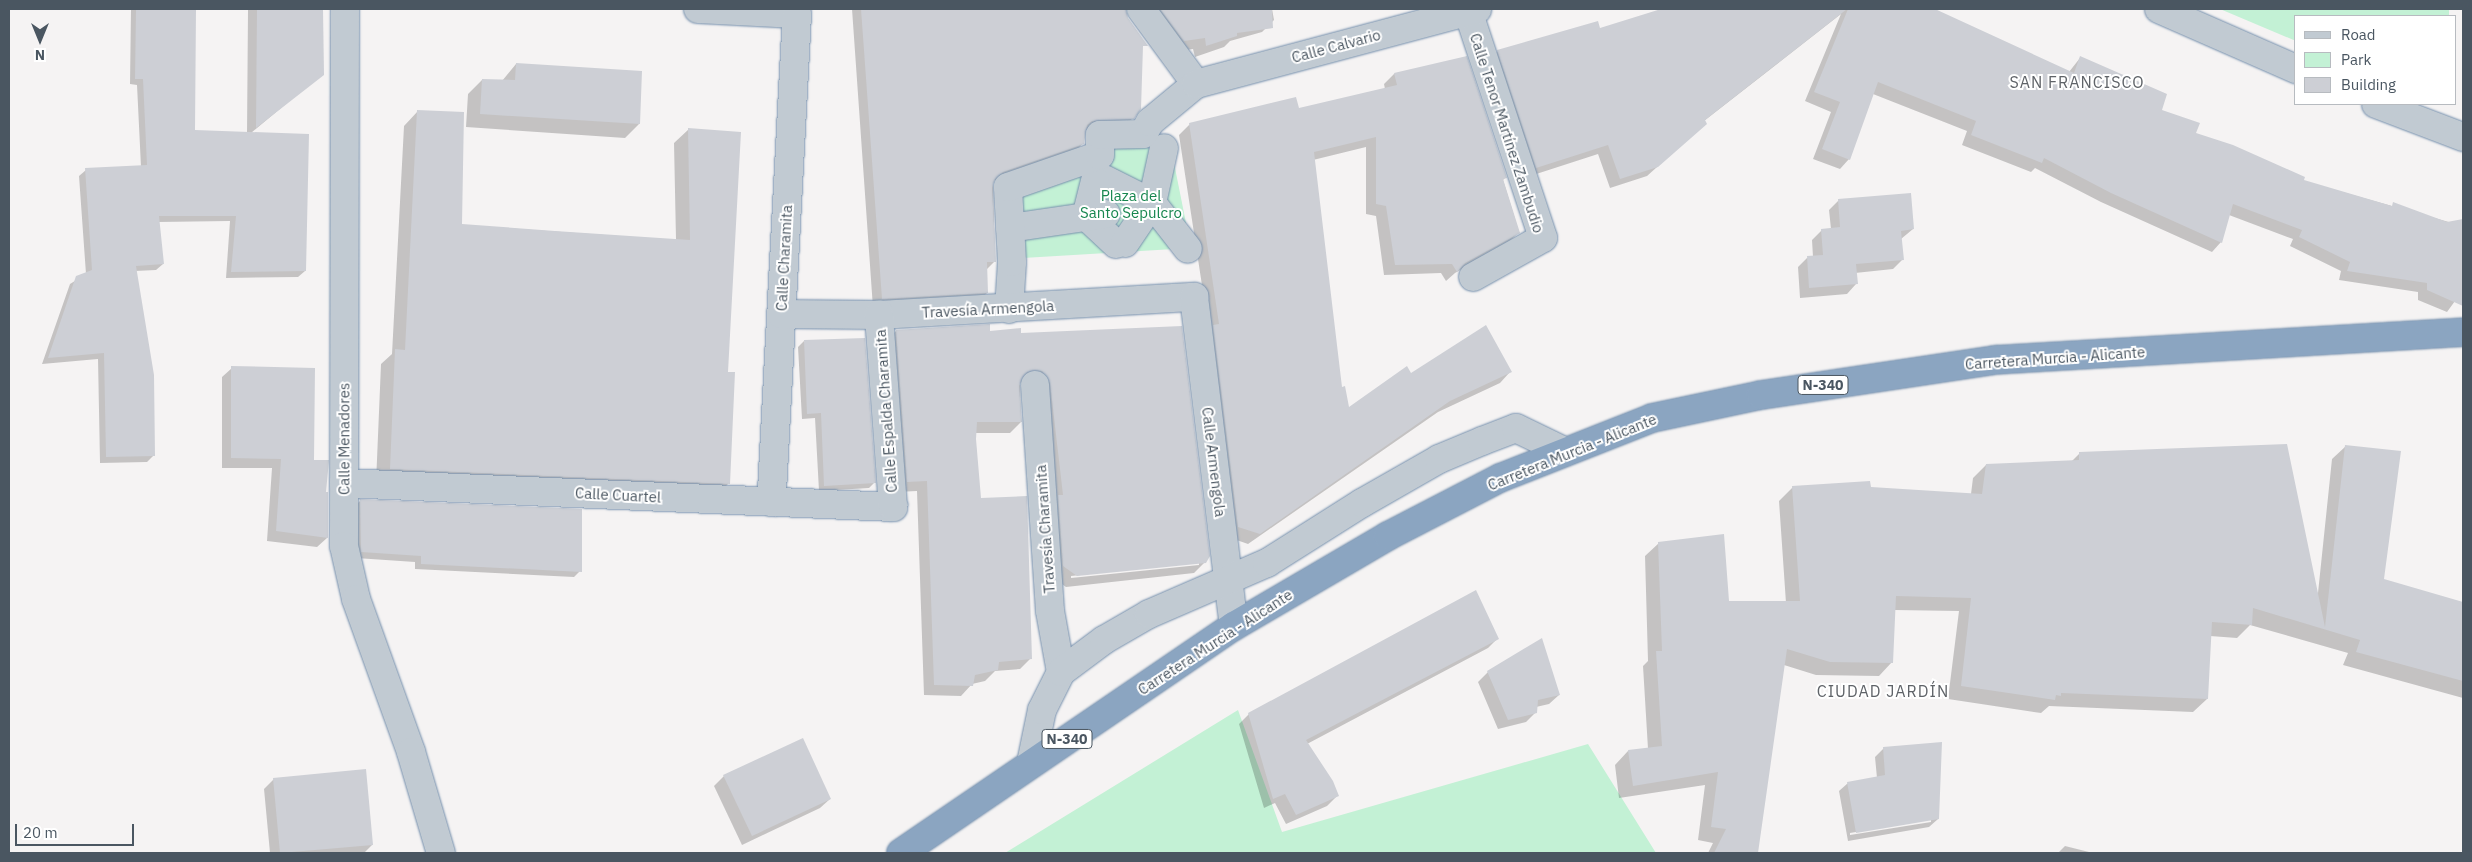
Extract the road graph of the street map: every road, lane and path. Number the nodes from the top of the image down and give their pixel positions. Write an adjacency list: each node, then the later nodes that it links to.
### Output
1 (345, 9): 25 (street, Calle Menadores)
2 (698, 9): 20 (street, Calle Charamita)
3 (1141, 9): 7 (street)
4 (2158, 9): 6 (street)
5 (1472, 10): 7 (street, Calle Calvario); 17 (street, Calle Tenor Martínez Zambudio)
6 (2294, 68)
7 (1196, 84): 14 (street)
8 (2379, 105): 9 (street)
9 (2463, 137)
10 (1095, 181): 12 (street)
11 (1152, 203): 11 (street); 12 (street); 12 (street); 15 (street)
12 (1102, 214): 13 (street)
13 (1056, 220): 14 (street); 16 (street)
14 (1010, 228): 16 (street)
15 (1188, 249)
16 (1012, 256): 19 (street)
17 (1473, 277)
18 (1194, 297): 19 (street, Travesía Armengola); 28 (street, Calle Armengola)
19 (1009, 309): 21 (street, Travesía Armengola)
20 (781, 314): 21 (street, Travesía Armengola); 26 (street, Calle Charamita)
21 (879, 315): 27 (street, Calle Espalda Charamita)
22 (2463, 332): 24 (highway, Carretera Murcia - Alicante / N-340)
23 (1035, 385): 30 (street, Travesía Charamita)
24 (1566, 452): 28 (street); 29 (highway, Carretera Murcia - Alicante / N-340)
25 (344, 483): 26 (street, Calle Cuartel); 32 (street, Calle Menadores)
26 (772, 502): 27 (street, Calle Cuartel)
27 (893, 507)
28 (1229, 581): 29 (street, Calle Armengola); 30 (street)
29 (1234, 626): 31 (highway, Carretera Murcia - Alicante / N-340)
30 (1061, 672): 31 (street)
31 (1031, 763): 33 (highway, Carretera Murcia - Alicante / N-340)
32 (441, 853)
33 (901, 853)

